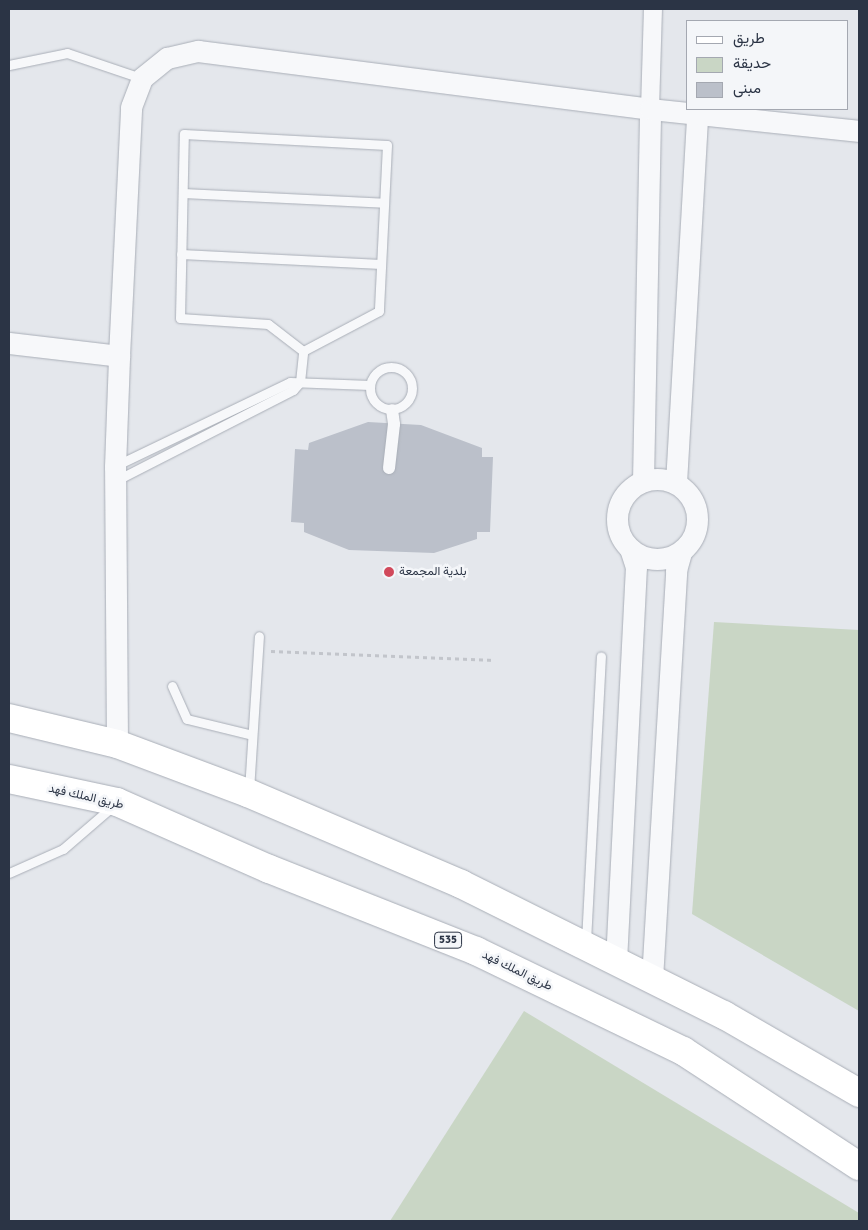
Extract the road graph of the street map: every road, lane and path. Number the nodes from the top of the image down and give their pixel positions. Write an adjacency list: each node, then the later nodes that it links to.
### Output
1 (653, 9): 4 (street)
2 (9, 65): 3 (lane)
3 (142, 78): 4 (street); 13 (street)
4 (650, 108): 5 (street); 19 (street)
5 (697, 114): 6 (street); 20 (street)
6 (859, 131)
7 (182, 193): 8 (lane); 8 (lane); 9 (lane)
8 (384, 203): 10 (lane)
9 (181, 254): 10 (lane); 12 (lane)
10 (381, 264): 12 (lane)
11 (9, 343): 13 (street)
12 (303, 352): 14 (lane)
13 (119, 356): 18 (street)
14 (300, 382): 15 (lane); 18 (lane); 18 (lane)
15 (370, 385): 16 (lane); 16 (lane)
16 (392, 410): 17 (street)
17 (389, 468)
18 (115, 474): 30 (street)
19 (643, 481): 20 (street); 21 (street)
20 (676, 483): 22 (street)
21 (630, 549): 22 (street); 36 (street)
22 (681, 553): 37 (street)
23 (259, 636): 24 (lane)
24 (258, 650): 26 (path); 29 (lane)
25 (601, 656): 35 (lane)
26 (495, 660)
27 (172, 686): 29 (lane)
28 (9, 718): 30 (main road)
29 (252, 735): 32 (lane)
30 (117, 744): 32 (main road)
31 (9, 779): 33 (main road, طريق الملك فهد / 535)
32 (248, 793): 35 (main road)
33 (117, 802): 34 (lane); 39 (main road, طريق الملك فهد / 535)
34 (9, 873)
35 (586, 944): 36 (main road)
36 (616, 961): 37 (main road)
37 (652, 979): 38 (main road)
38 (859, 1093)
39 (859, 1166)

